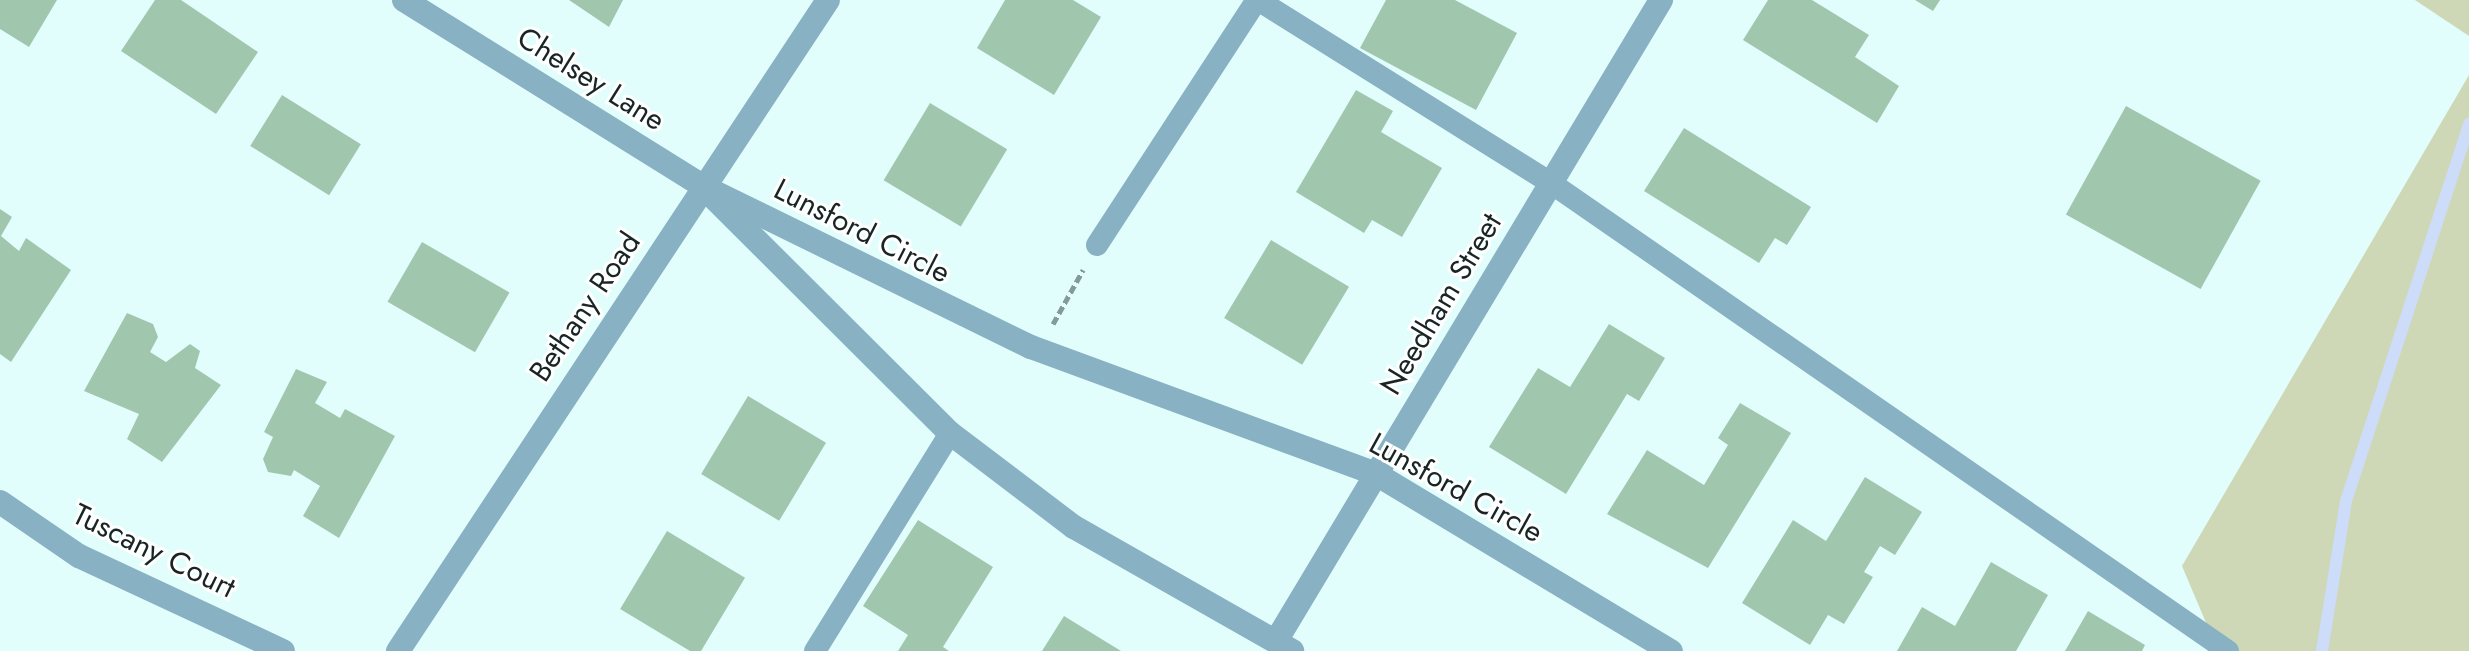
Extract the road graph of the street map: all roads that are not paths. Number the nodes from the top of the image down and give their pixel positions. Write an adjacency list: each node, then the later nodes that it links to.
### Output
1 (404, 0): 6 (street, Chelsey Lane)
2 (828, 0): 6 (street, Bethany Road)
3 (1257, 0): 5 (lane); 7 (lane)
4 (1661, 0): 5 (street, Needham Street)
5 (1551, 183): 9 (street, Needham Street); 16 (lane)
6 (704, 187): 8 (street, Lunsford Circle); 9 (street, Lunsford Circle); 13 (street, Bethany Road)
7 (1097, 245)
8 (950, 433): 11 (street, Lunsford Circle); 14 (lane)
9 (1376, 474): 11 (street, Needham Street); 15 (street, Lunsford Circle)
10 (0, 502): 12 (street, Tuscany Court)
11 (1284, 646)
12 (283, 651)
13 (398, 651)
14 (815, 651)
15 (1671, 651)
16 (2228, 651)

